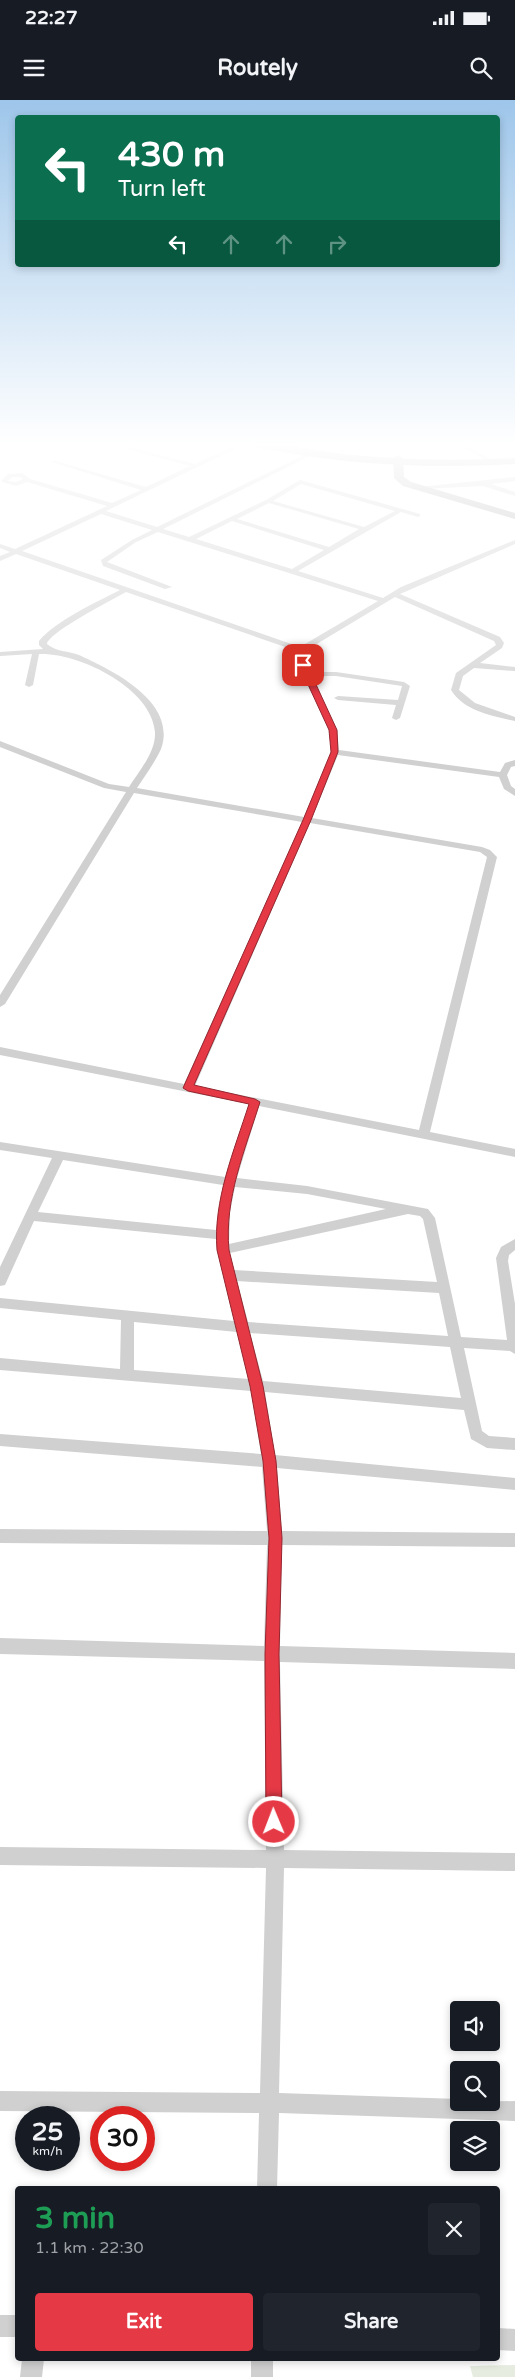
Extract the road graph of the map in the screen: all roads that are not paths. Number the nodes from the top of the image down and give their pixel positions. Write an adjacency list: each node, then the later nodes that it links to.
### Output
1 (11, 550): 7 (street)
2 (20, 550): 7 (street)
3 (120, 550): 10 (street)
4 (222, 550): 9 (street)
5 (330, 550): 9 (street)
6 (496, 550): 12 (street)
7 (16, 552): 8 (street); 11 (street)
8 (0, 559)
9 (292, 572): 13 (street)
10 (168, 586)
11 (126, 590): 14 (street); 15 (street)
12 (394, 594): 13 (street); 18 (street)
13 (382, 600): 14 (street)
14 (301, 650): 20 (street)
15 (51, 651): 16 (street); 30 (street)
16 (36, 652): 17 (street); 21 (street)
17 (0, 654)
18 (472, 665): 19 (street); 25 (street)
19 (515, 669)
20 (308, 674): 23 (street); 27 (street)
21 (29, 685)
22 (338, 698): 23 (street)
23 (401, 703): 24 (street)
24 (396, 718)
25 (515, 719)
26 (0, 744): 30 (street)
27 (335, 752): 29 (street); 32 (street)
28 (515, 763): 29 (street)
29 (503, 775): 31 (street)
30 (131, 791): 32 (street); 33 (street)
31 (515, 793)
32 (307, 820): 35 (street); 37 (street)
33 (0, 1004)
34 (0, 1051): 35 (street)
35 (188, 1088): 36 (street)
36 (255, 1102): 37 (street); 41 (street)
37 (423, 1136): 39 (street)
38 (0, 1146): 40 (street)
39 (515, 1153)
40 (59, 1155): 41 (street); 43 (street)
41 (229, 1182): 42 (street); 44 (street)
42 (412, 1208): 44 (street); 48 (street)
43 (30, 1216): 44 (street); 47 (street)
44 (222, 1242): 46 (street)
45 (515, 1244): 53 (street)
46 (229, 1275): 48 (street); 51 (street)
47 (0, 1281)
48 (445, 1288): 52 (street)
49 (0, 1304): 50 (street)
50 (128, 1316): 51 (street); 55 (street)
51 (242, 1327): 52 (street); 56 (street)
52 (457, 1343): 53 (street); 57 (street)
53 (515, 1347)
54 (0, 1364): 55 (street)
55 (127, 1375): 56 (street)
56 (256, 1386): 57 (street); 60 (street)
57 (468, 1404): 59 (street)
58 (0, 1440): 60 (street)
59 (515, 1444)
60 (270, 1461): 61 (street); 63 (street)
61 (515, 1484)
62 (0, 1536): 63 (street)
63 (275, 1538): 64 (street); 66 (street)
64 (515, 1540)
65 (0, 1646): 66 (street)
66 (272, 1654): 67 (street); 69 (street)
67 (515, 1660)
68 (0, 1856): 69 (street)
69 (275, 1859): 70 (street); 72 (street)
70 (515, 1862)
71 (0, 2100): 72 (street)
72 (269, 2102): 73 (street); 74 (street)
73 (515, 2111)
74 (267, 2186)
75 (0, 2326): 76 (street)
76 (15, 2326)
77 (500, 2339): 78 (street)
78 (515, 2340)
79 (33, 2361): 81 (street)
80 (262, 2361): 82 (street)
81 (31, 2377)
82 (262, 2377)

